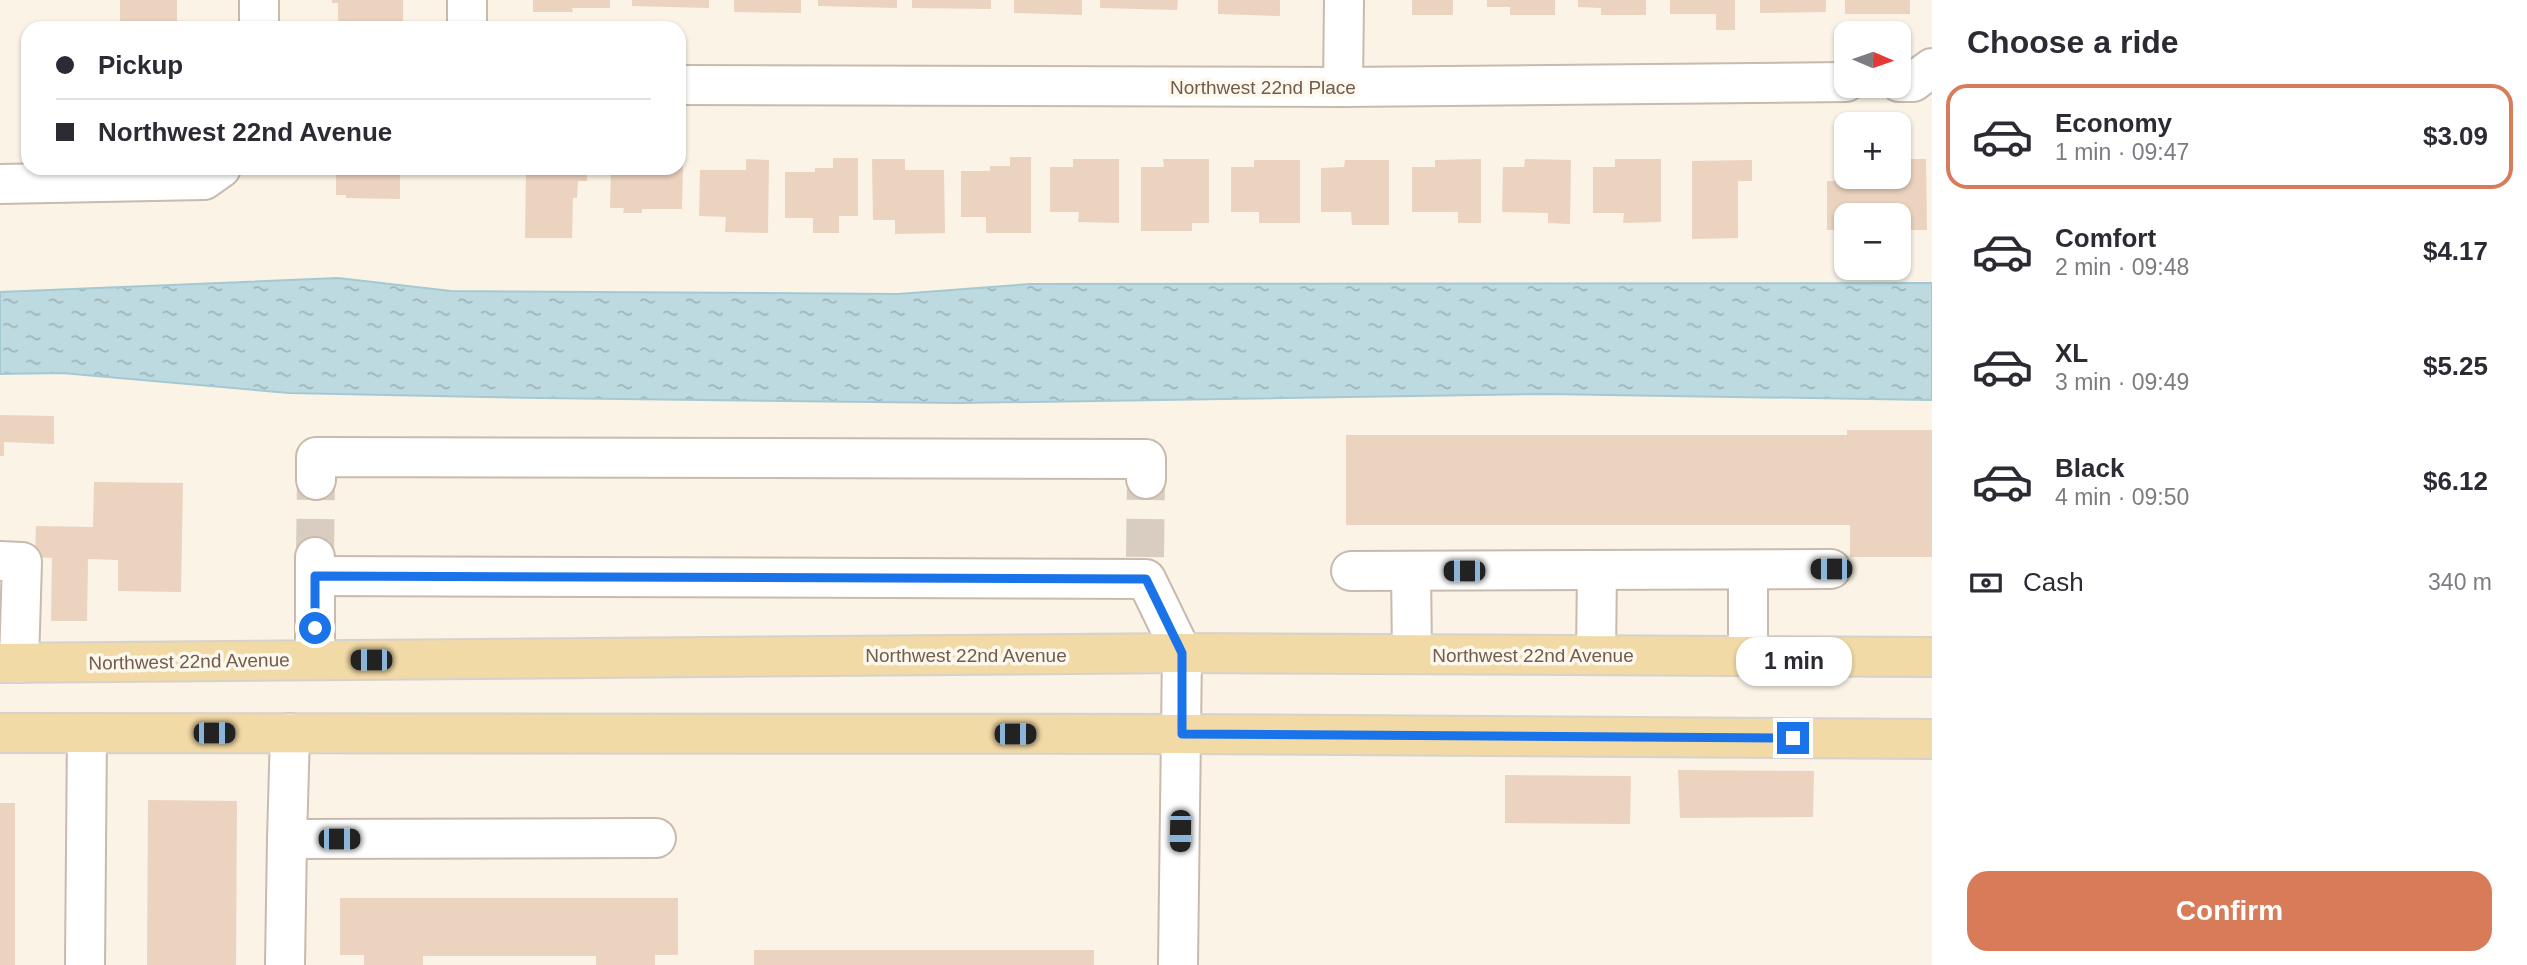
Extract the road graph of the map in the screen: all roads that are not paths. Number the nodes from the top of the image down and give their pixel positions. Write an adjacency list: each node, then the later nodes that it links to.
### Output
1 (259, 0): 4 (street)
2 (467, 0): 5 (street)
3 (1344, 0): 10 (street)
4 (259, 21)
5 (467, 21)
6 (1932, 68): 8 (street)
7 (1834, 82): 10 (street, Northwest 22nd Place)
8 (1911, 82)
9 (686, 85): 10 (street, Northwest 22nd Place)
10 (1343, 87)
11 (211, 175): 12 (street)
12 (0, 184)
13 (1146, 479): 14 (street)
14 (316, 480)
15 (0, 561): 27 (street)
16 (1748, 569): 17 (street); 18 (street); 24 (street)
17 (1831, 569)
18 (1597, 570): 20 (street); 23 (street)
19 (1351, 571): 20 (street)
20 (1411, 571): 22 (street)
21 (1182, 653): 22 (main road, Northwest 22nd Avenue); 26 (main road, Northwest 22nd Avenue); 26 (street); 31 (street)
22 (1412, 654): 23 (main road, Northwest 22nd Avenue)
23 (1596, 655): 24 (main road, Northwest 22nd Avenue)
24 (1748, 656): 25 (main road, Northwest 22nd Avenue)
25 (1932, 657)
26 (315, 660): 27 (main road, Northwest 22nd Avenue)
27 (10, 663)
28 (0, 733): 29 (main road)
29 (87, 733): 30 (main road); 35 (street)
30 (290, 733): 31 (main road); 34 (street)
31 (1182, 734): 32 (main road); 37 (street)
32 (1932, 739)
33 (656, 838): 34 (street)
34 (287, 839): 36 (street)
35 (85, 965)
36 (285, 965)
37 (1178, 965)

